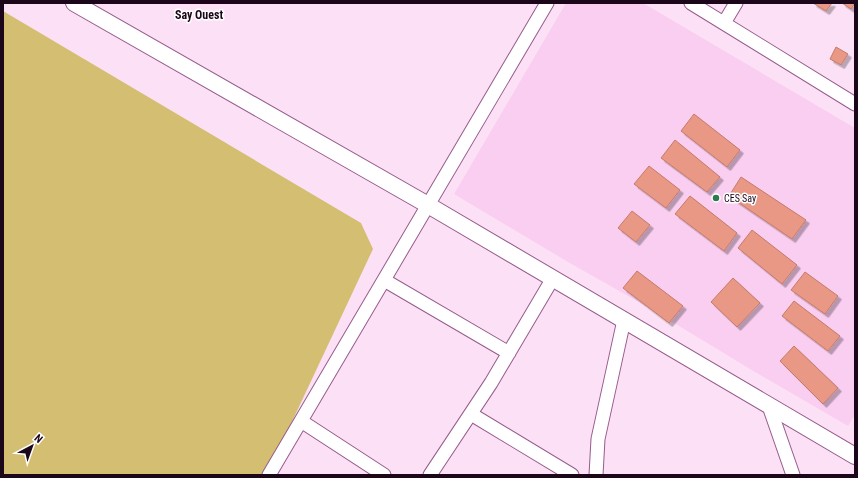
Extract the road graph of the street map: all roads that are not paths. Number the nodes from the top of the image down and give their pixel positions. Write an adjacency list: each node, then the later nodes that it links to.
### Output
1 (74, 3): 7 (street)
2 (547, 3): 7 (street)
3 (691, 3): 5 (street)
4 (736, 3): 5 (street)
5 (724, 23): 6 (street)
6 (855, 104)
7 (428, 205): 8 (street); 9 (street)
8 (553, 278): 10 (street); 11 (street)
9 (384, 280): 11 (street); 14 (street)
10 (624, 320): 12 (street); 20 (street)
11 (509, 353): 13 (street)
12 (769, 406): 15 (street); 21 (street)
13 (471, 414): 18 (street); 19 (street)
14 (301, 422): 16 (street); 17 (street)
15 (853, 452)
16 (269, 475)
17 (384, 475)
18 (430, 475)
19 (572, 475)
20 (596, 475)
21 (793, 475)

